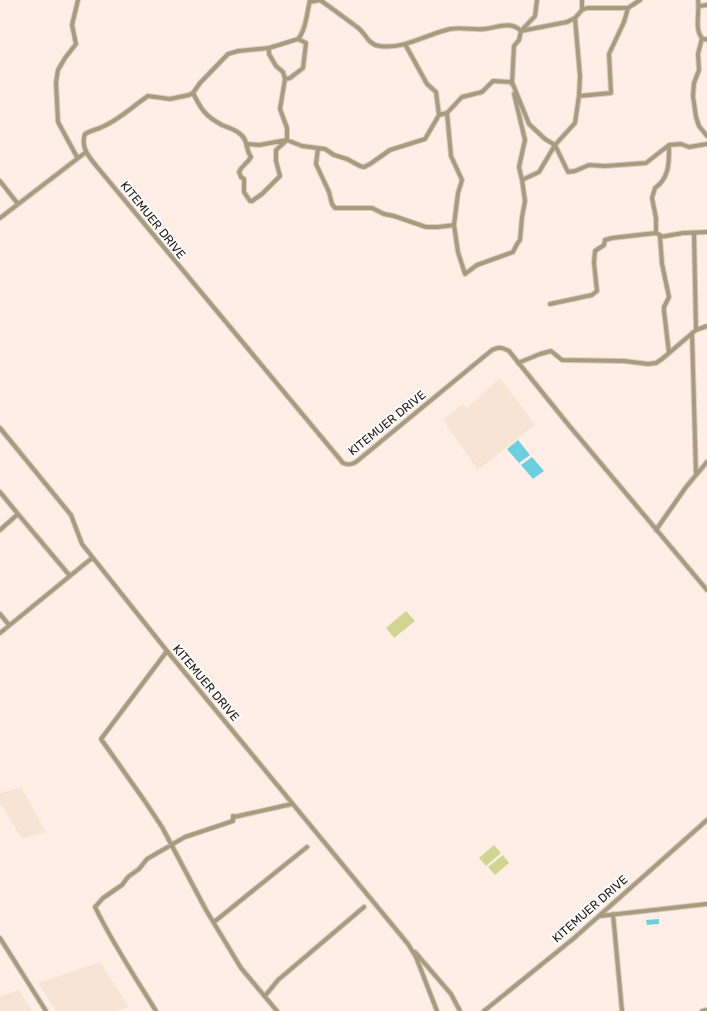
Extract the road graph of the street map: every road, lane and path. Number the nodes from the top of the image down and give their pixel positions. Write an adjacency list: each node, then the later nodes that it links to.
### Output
1 (78, 0): 31 (street)
2 (537, 0): 12 (street)
3 (582, 0): 10 (street)
4 (640, 0): 9 (street)
5 (698, 0): 8 (street)
6 (310, 1): 13 (street); 15 (street)
7 (707, 5): 8 (street)
8 (699, 6): 14 (street)
9 (628, 8): 10 (street); 20 (street)
10 (582, 10): 11 (street)
11 (575, 18): 12 (street); 20 (street)
12 (521, 31): 15 (street); 18 (street)
13 (298, 39): 16 (street); 17 (street)
14 (705, 39): 23 (street)
15 (405, 44): 22 (street)
16 (269, 48): 17 (street); 19 (street)
17 (285, 80): 24 (street)
18 (512, 82): 21 (street); 27 (street); 32 (street)
19 (193, 93): 25 (street); 30 (street)
20 (579, 96): 27 (street)
21 (447, 113): 22 (street); 36 (street)
22 (439, 115): 29 (street)
23 (707, 136)
24 (287, 140): 25 (street); 25 (street); 29 (street)
25 (248, 144)
26 (707, 144): 28 (street)
27 (555, 145): 28 (street); 32 (street)
28 (668, 145): 38 (street)
29 (318, 148): 36 (street)
30 (86, 152): 31 (street); 46 (street, KITEMUER DRIVE)
31 (77, 157): 34 (street)
32 (522, 180): 36 (street)
33 (0, 181): 34 (street)
34 (18, 204): 35 (street)
35 (0, 218)
36 (454, 225)
37 (707, 232): 39 (street)
38 (656, 233): 40 (street); 41 (street)
39 (694, 233): 40 (street); 43 (street)
40 (660, 237): 45 (street)
41 (550, 304)
42 (707, 326): 43 (street)
43 (696, 330): 44 (street)
44 (692, 333): 45 (street); 49 (street)
45 (669, 353): 46 (street)
46 (518, 363): 53 (street, KITEMUER DRIVE)
47 (0, 428): 54 (street, KITEMUER DRIVE)
48 (707, 462): 49 (street)
49 (696, 475): 53 (street)
50 (0, 492): 51 (street)
51 (18, 514): 52 (street); 55 (street)
52 (0, 530)
53 (656, 530): 56 (street, KITEMUER DRIVE)
54 (92, 558): 55 (street); 60 (street, KITEMUER DRIVE)
55 (70, 576): 58 (street)
56 (707, 590)
57 (0, 614): 58 (street)
58 (10, 625): 59 (street)
59 (0, 633)
60 (167, 651): 61 (street, KITEMUER DRIVE); 63 (street)
61 (292, 804): 63 (street); 71 (street, KITEMUER DRIVE)
62 (707, 820): 68 (street, KITEMUER DRIVE)
63 (171, 845): 69 (street); 75 (street)
64 (307, 848): 69 (street)
65 (707, 904): 67 (street)
66 (364, 907): 72 (street)
67 (614, 914): 68 (street); 80 (street)
68 (599, 916): 79 (street, KITEMUER DRIVE)
69 (214, 922): 72 (street)
70 (0, 938): 74 (street)
71 (408, 944): 77 (street, KITEMUER DRIVE); 78 (street, KITEMUER DRIVE)
72 (264, 996): 76 (street)
73 (707, 1010): 81 (street)
74 (46, 1011)
75 (156, 1011)
76 (277, 1011)
77 (437, 1011)
78 (460, 1011)
79 (484, 1011)
80 (622, 1011)
81 (702, 1011)

